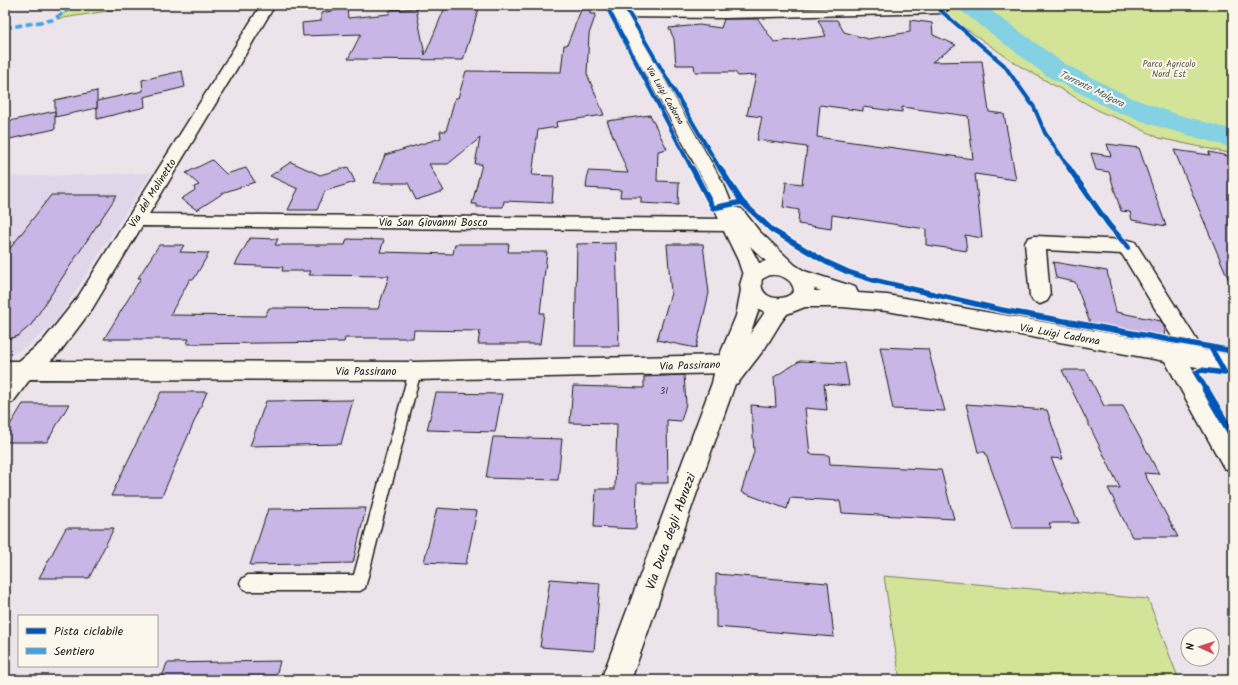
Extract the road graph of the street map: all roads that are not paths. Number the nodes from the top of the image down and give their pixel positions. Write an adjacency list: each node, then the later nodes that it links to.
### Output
1 (268, 5): 5 (street, Via del Molinetto)
2 (617, 9): 3 (street); 4 (street, Via Luigi Cadorna)
3 (940, 10)
4 (715, 185): 6 (street, Via Luigi Cadorna); 7 (street, Via Luigi Cadorna)
5 (135, 220): 6 (street, Via San Giovanni Bosco); 16 (street, Via del Molinetto)
6 (730, 225): 8 (street, Via Luigi Cadorna)
7 (793, 273): 8 (street); 10 (street); 11 (street, Via Luigi Cadorna)
8 (752, 283): 12 (street); 18 (street, Via Duca degli Abruzzi)
9 (1040, 296): 14 (street)
10 (802, 299): 11 (street, Via Luigi Cadorna); 12 (street)
11 (887, 303): 13 (street, Via Luigi Cadorna)
12 (781, 307): 18 (street, Via Duca degli Abruzzi)
13 (1172, 353): 14 (street, Via Luigi Cadorna); 20 (street)
14 (1196, 358): 15 (street, Via Luigi Cadorna)
15 (1233, 364)
16 (14, 370): 17 (street, Via Passirano); 19 (street, Via del Molinetto)
17 (415, 371): 18 (street, Via Passirano); 21 (lane)
18 (726, 373): 22 (street, Via Duca degli Abruzzi)
19 (5, 395)
20 (1233, 460)
21 (248, 583)
22 (616, 680)

